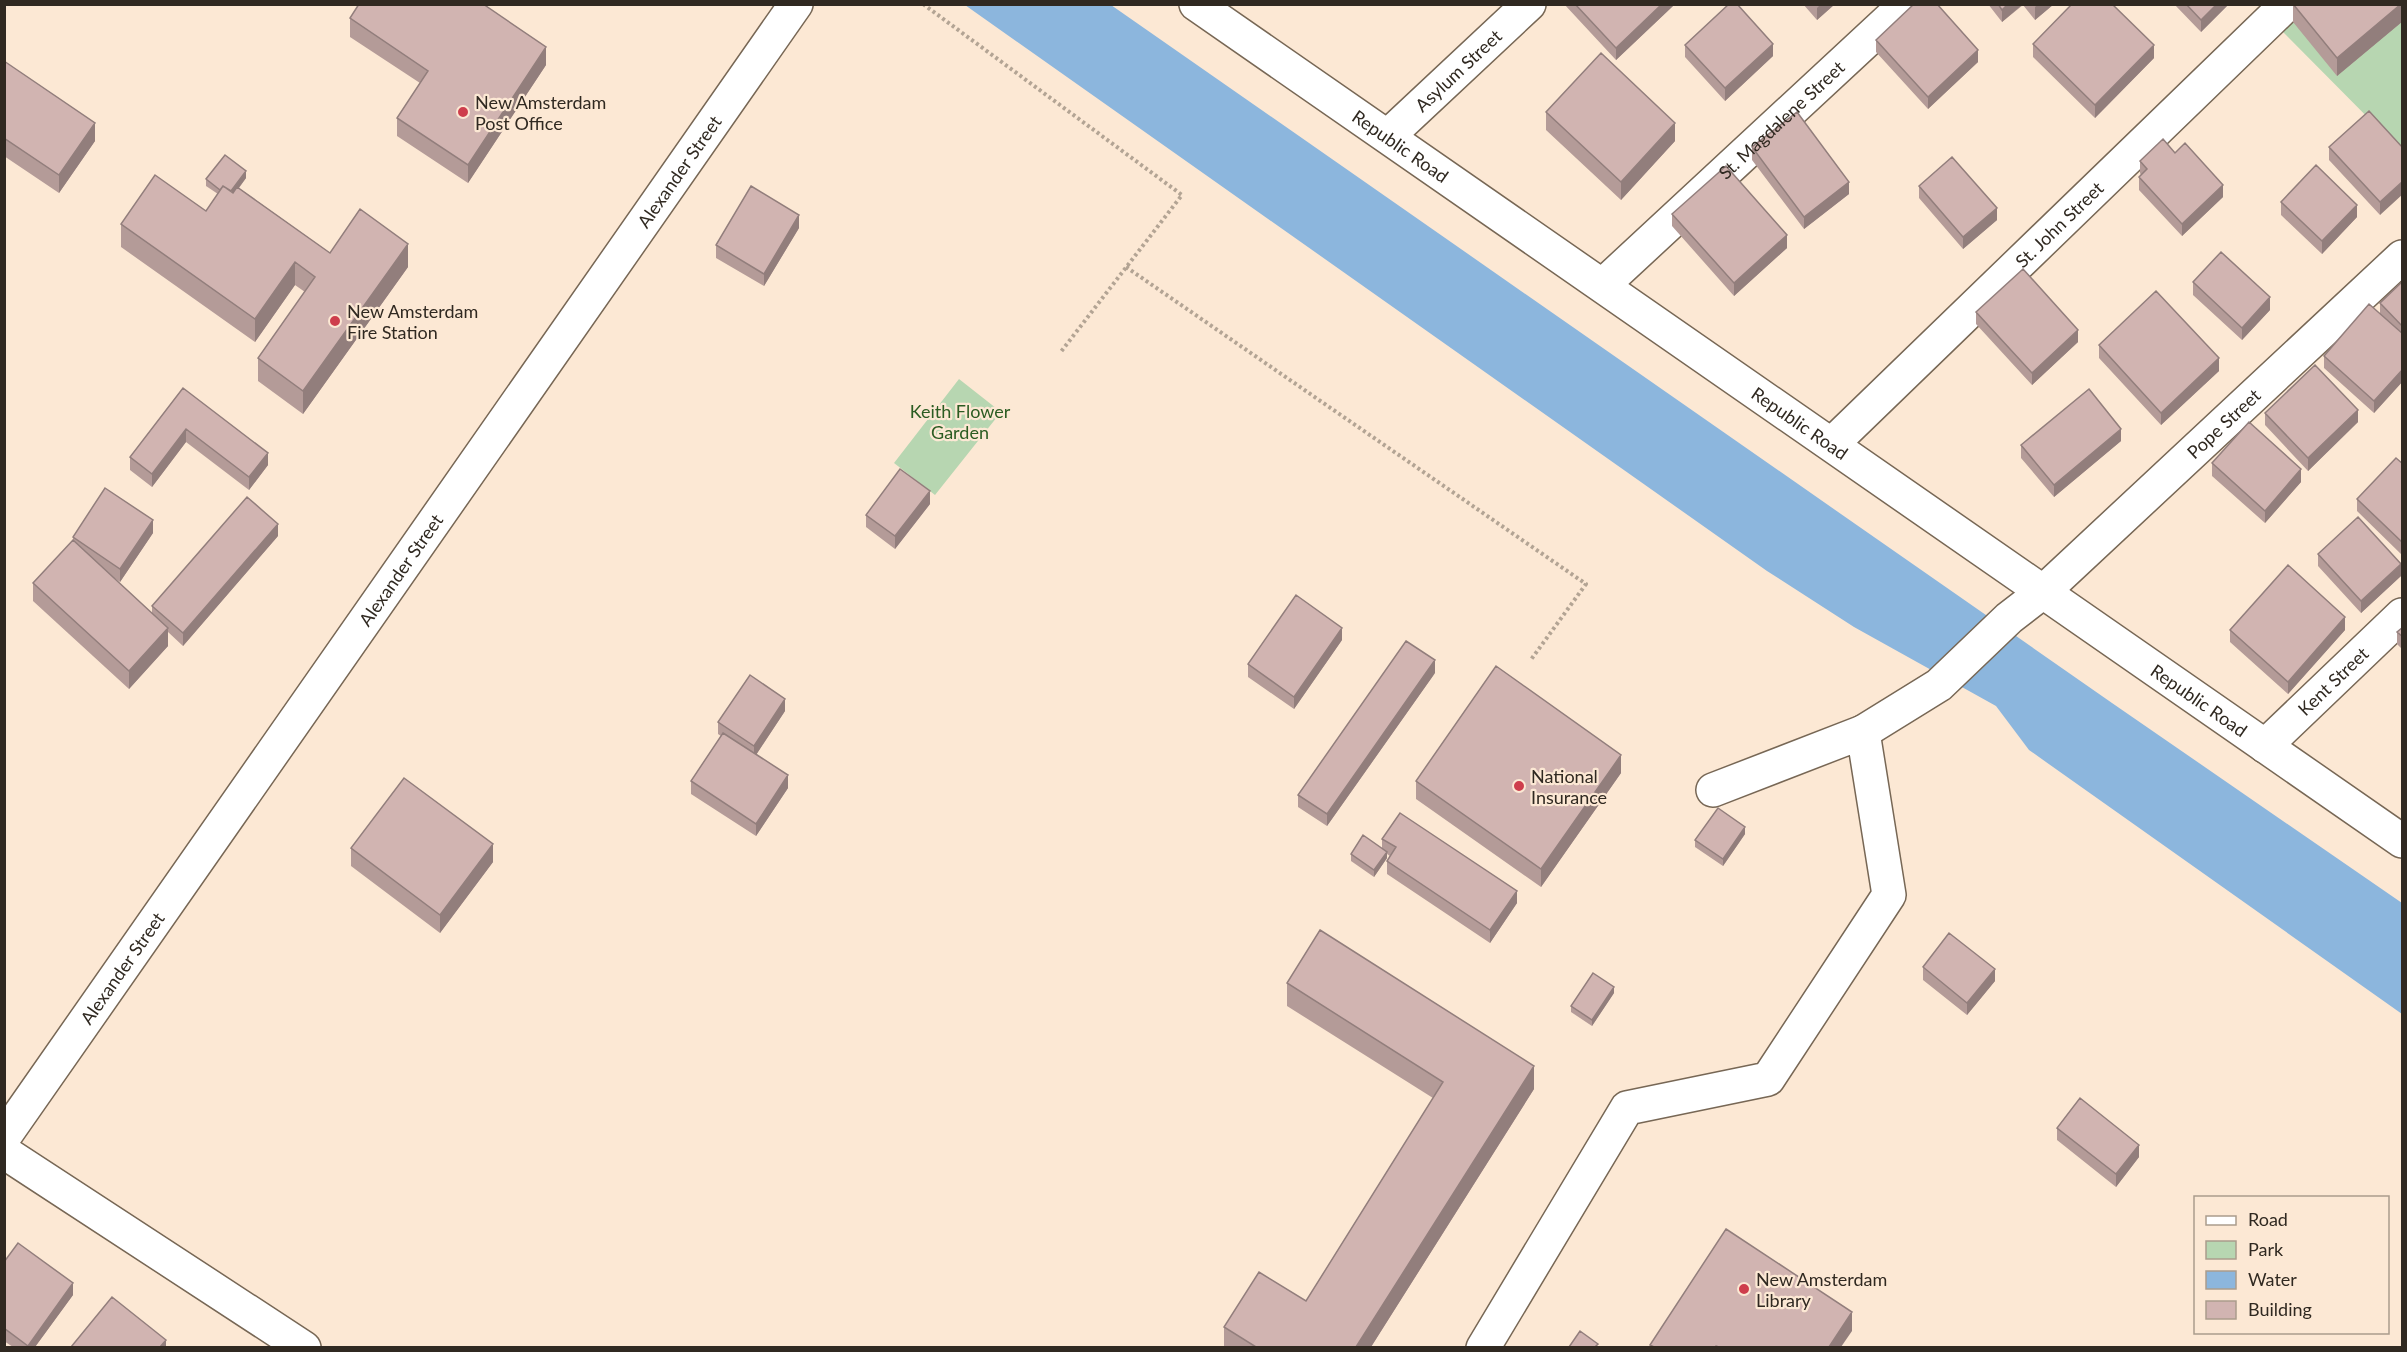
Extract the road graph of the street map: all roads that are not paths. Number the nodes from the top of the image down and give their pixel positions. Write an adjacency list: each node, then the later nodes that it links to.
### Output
1 (796, 4): 16 (street, Alexander Street)
2 (1196, 4): 6 (street, Republic Road)
3 (1529, 4): 6 (street, Asylum Street)
4 (1906, 4): 8 (street, St. Magdalene Street)
5 (2287, 4): 9 (street, St. John Street)
6 (1388, 136): 8 (street, Republic Road)
7 (2403, 256): 10 (street, Pope Street)
8 (1603, 285): 9 (street, Republic Road)
9 (1832, 444): 10 (street, Republic Road)
10 (2044, 591): 12 (street, Pope Street); 13 (street, Republic Road)
11 (2403, 615): 13 (street, Kent Street)
12 (1863, 732): 14 (street, Pope Street); 19 (street)
13 (2265, 746): 15 (street, Republic Road)
14 (1713, 790)
15 (2403, 841)
16 (4, 1137)
17 (4, 1152): 18 (street)
18 (304, 1347)
19 (1483, 1347)

